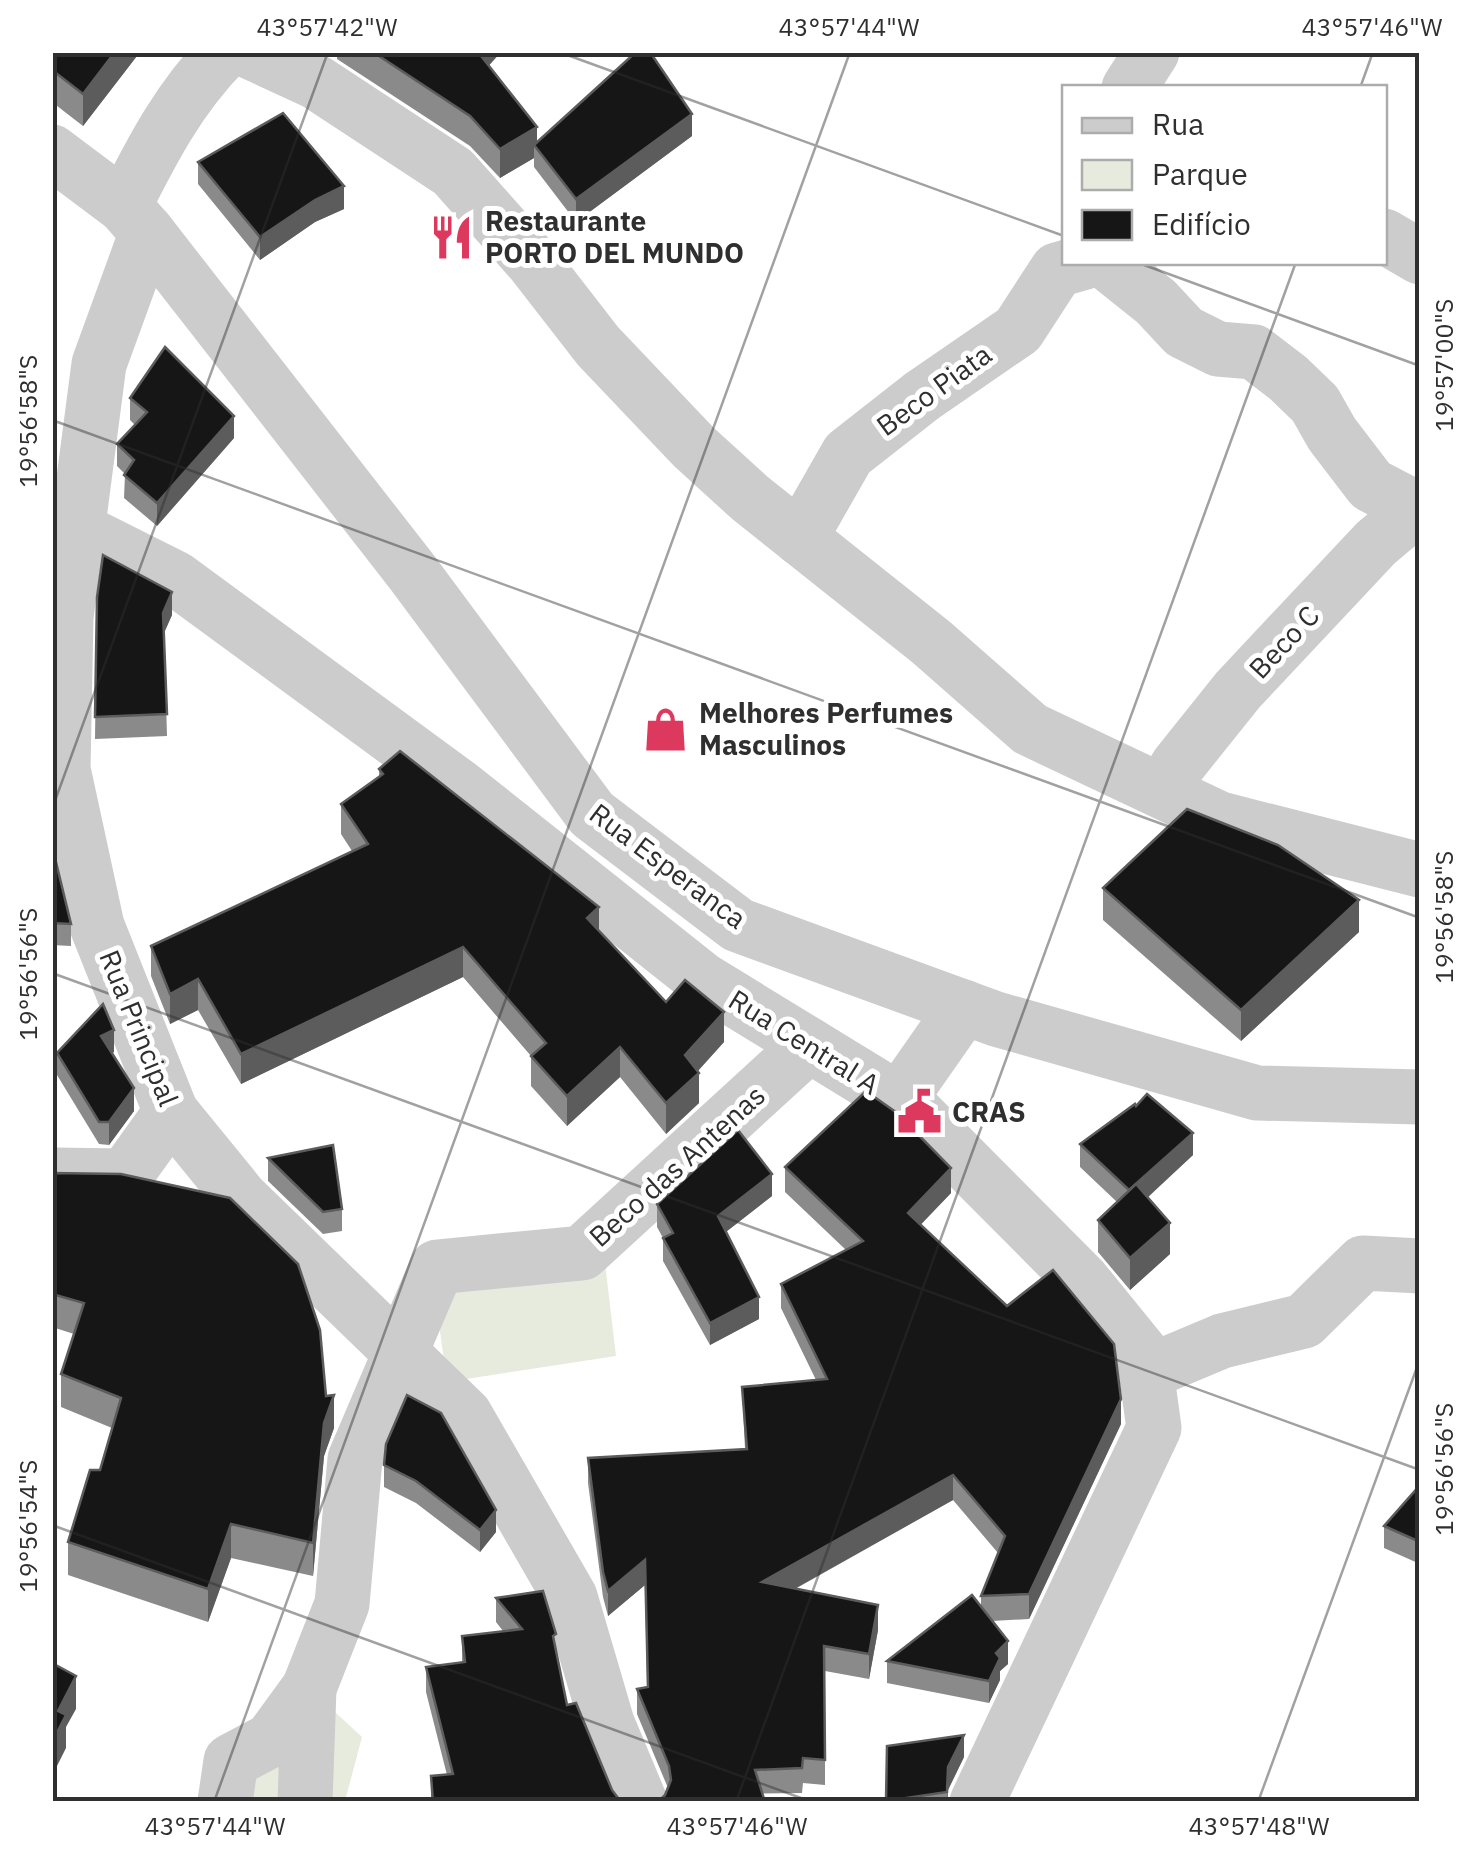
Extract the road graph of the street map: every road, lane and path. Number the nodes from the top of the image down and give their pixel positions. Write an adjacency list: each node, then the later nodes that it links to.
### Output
1 (224, 52): 7 (street)
2 (251, 52): 14 (street)
3 (1152, 52): 4 (street)
4 (1131, 85)
5 (52, 152): 7 (street, Rua Esperanca)
6 (52, 200): 7 (street)
7 (126, 211): 13 (street, Rua Principal); 17 (street, Rua Esperanca)
8 (1387, 238): 9 (street)
9 (1420, 257)
10 (1074, 265): 14 (street, Beco Piata)
11 (1110, 265): 12 (street)
12 (1418, 508): 15 (street, Beco C)
13 (77, 529): 18 (street, Rua Central A); 21 (street, Rua Principal)
14 (800, 538): 15 (street)
15 (1162, 791): 16 (street)
16 (1420, 870)
17 (964, 1007): 19 (street, Rua Esperanca); 20 (street)
18 (809, 1045): 20 (street, Rua Central A); 24 (street, Beco das Antenas)
19 (1420, 1098)
20 (899, 1100): 25 (street, Rua Central A)
21 (171, 1112): 22 (street); 24 (street, Rua Principal)
22 (52, 1175)
23 (1420, 1266): 25 (street)
24 (399, 1351): 26 (street, Beco das Antenas); 29 (street, Rua Principal)
25 (1148, 1372): 30 (street, Rua Central A)
26 (309, 1688): 27 (street); 28 (street)
27 (225, 1802)
28 (306, 1802)
29 (640, 1802)
30 (978, 1802)

